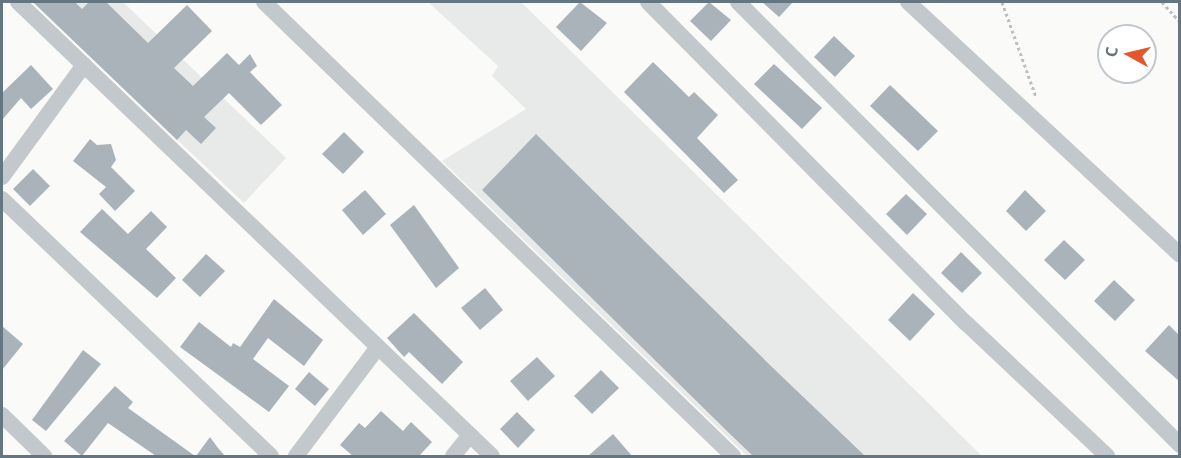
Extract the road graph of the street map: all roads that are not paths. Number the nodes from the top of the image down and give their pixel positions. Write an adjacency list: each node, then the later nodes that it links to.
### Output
1 (18, 2): 6 (street)
2 (264, 2): 19 (street)
3 (648, 2): 20 (street)
4 (738, 2): 13 (street)
5 (909, 2): 9 (street)
6 (84, 65): 7 (street); 10 (street)
7 (2, 177)
8 (2, 199): 15 (street)
9 (1179, 255)
10 (378, 347): 12 (street); 16 (street)
11 (2, 415): 14 (street)
12 (470, 435): 17 (street); 18 (street)
13 (1179, 445)
14 (44, 456)
15 (271, 456)
16 (296, 456)
17 (453, 456)
18 (492, 456)
19 (733, 456)
20 (1107, 456)

